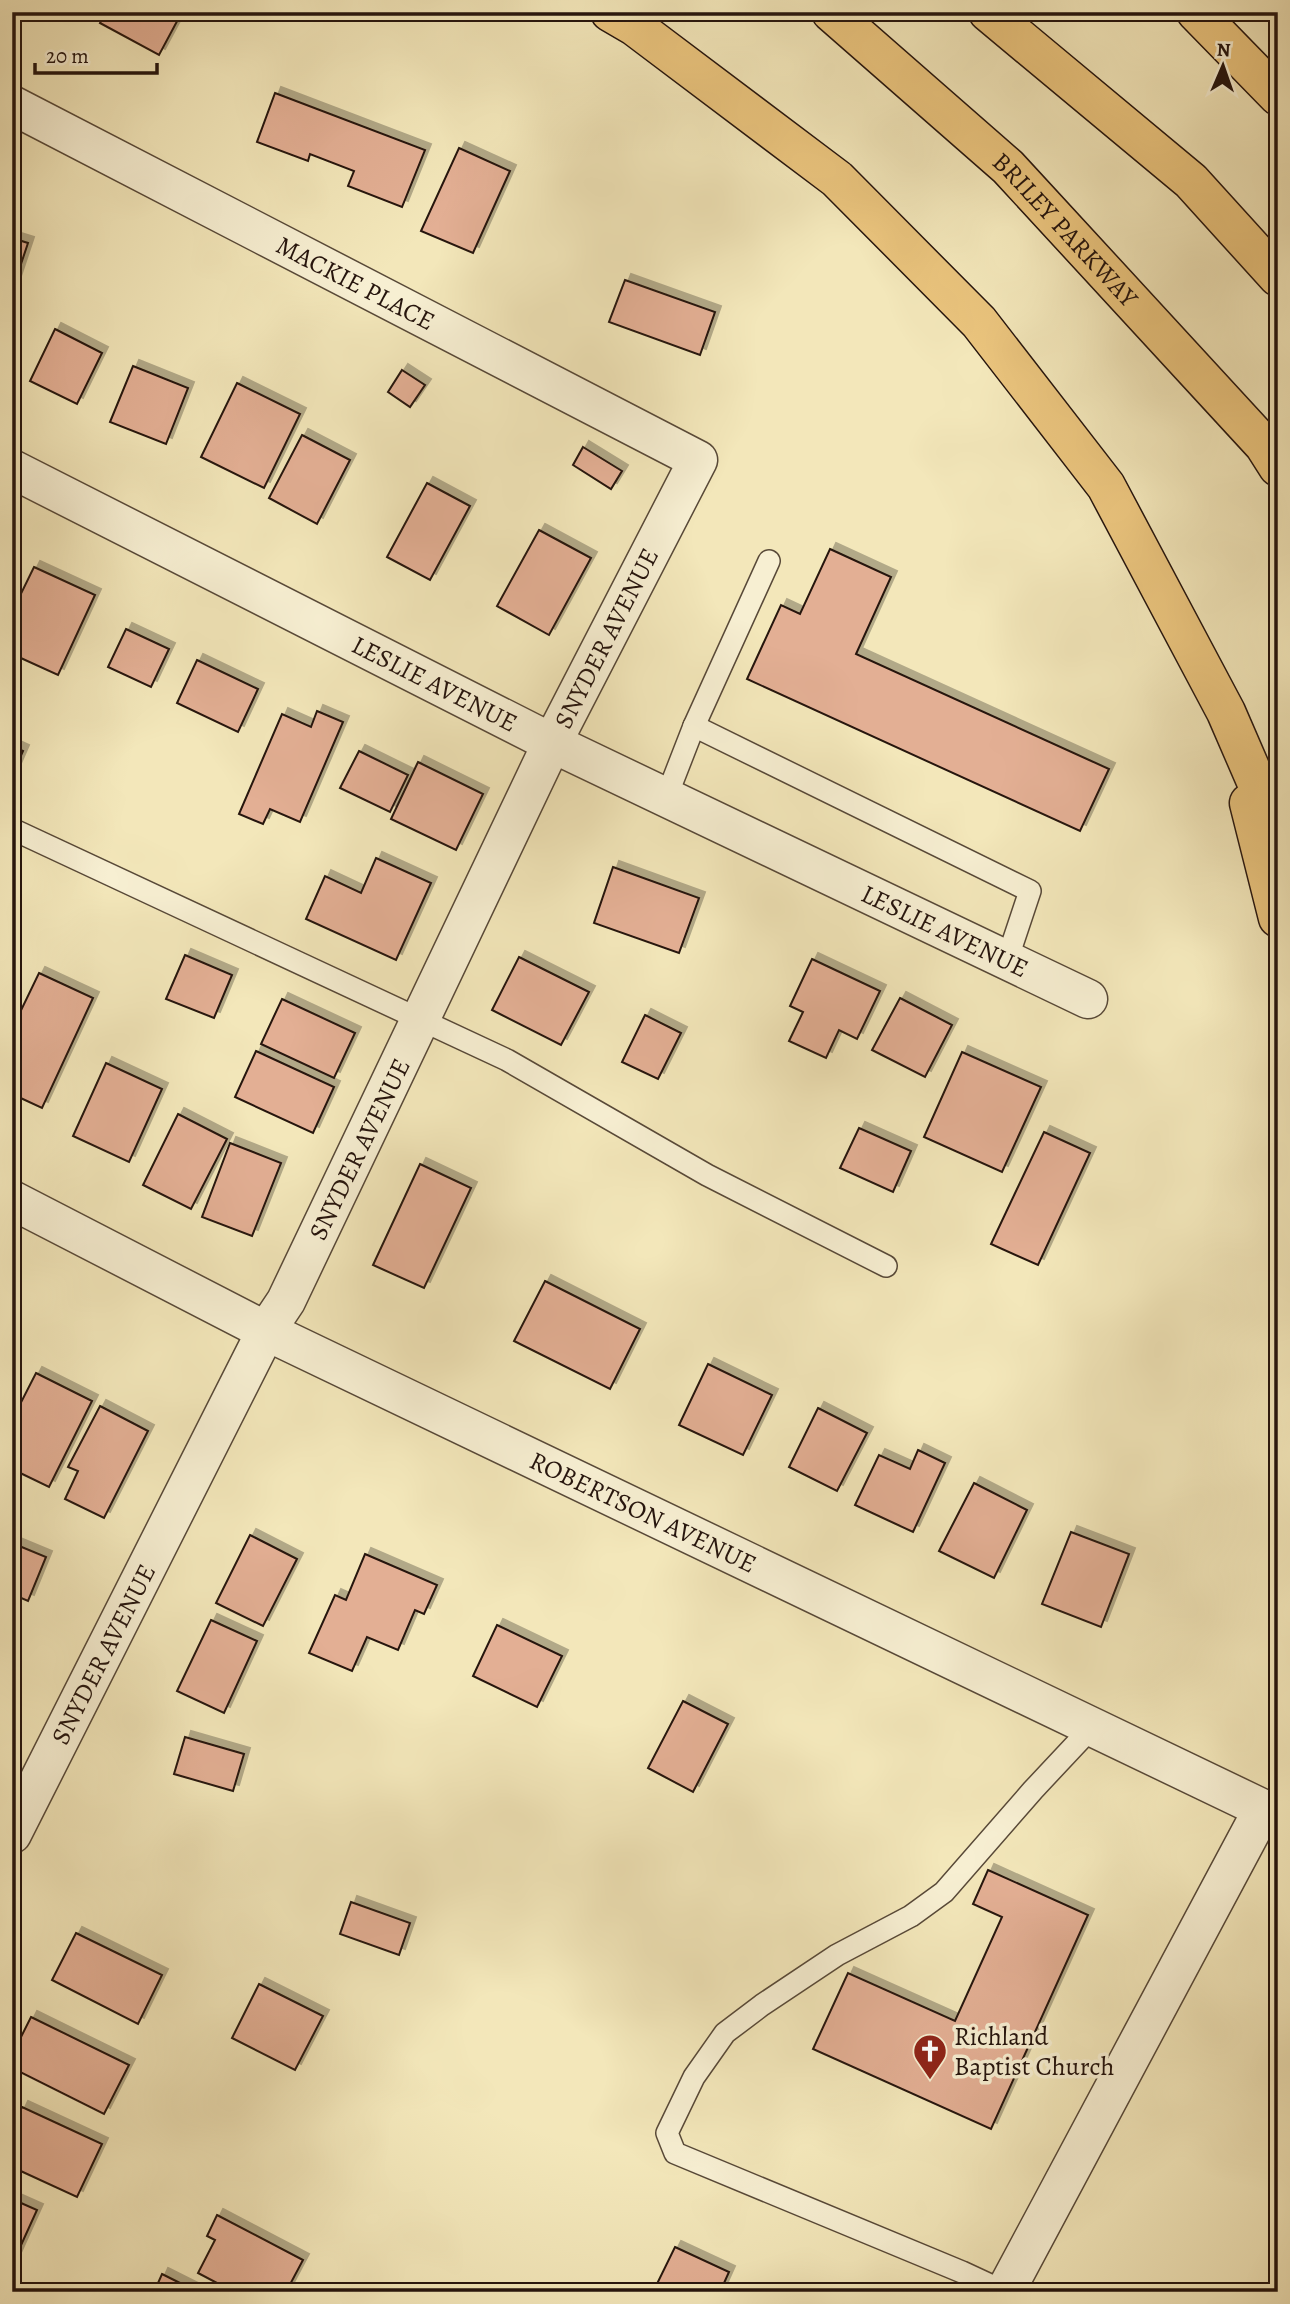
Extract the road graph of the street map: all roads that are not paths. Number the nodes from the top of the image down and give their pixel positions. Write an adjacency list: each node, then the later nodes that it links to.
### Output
1 (610, 12): 12 (highway)
2 (831, 12): 9 (highway, BRILEY PARKWAY)
3 (988, 12): 7 (highway)
4 (1196, 12): 5 (highway)
5 (1278, 96)
6 (12, 105): 8 (street, MACKIE PLACE)
7 (1278, 277)
8 (698, 460): 14 (street, SNYDER AVENUE)
9 (1278, 467)
10 (12, 469): 14 (street, LESLIE AVENUE)
11 (769, 561): 13 (lane)
12 (1226, 712): 17 (highway); 18 (highway)
13 (694, 726): 15 (lane); 19 (lane)
14 (552, 743): 15 (street, LESLIE AVENUE); 21 (street, SNYDER AVENUE)
15 (666, 798): 19 (street, LESLIE AVENUE)
16 (12, 829): 21 (lane)
17 (1278, 832)
18 (1278, 918)
19 (1007, 960): 20 (street, LESLIE AVENUE)
20 (1088, 999)
21 (421, 1020): 23 (lane); 24 (street, SNYDER AVENUE)
22 (12, 1200): 24 (street, ROBERTSON AVENUE)
23 (886, 1266)
24 (266, 1331): 25 (street, ROBERTSON AVENUE); 27 (street, SNYDER AVENUE)
25 (1093, 1726): 26 (street, ROBERTSON AVENUE); 28 (lane)
26 (1270, 1812): 28 (street)
27 (12, 1834)
28 (1005, 2292)

